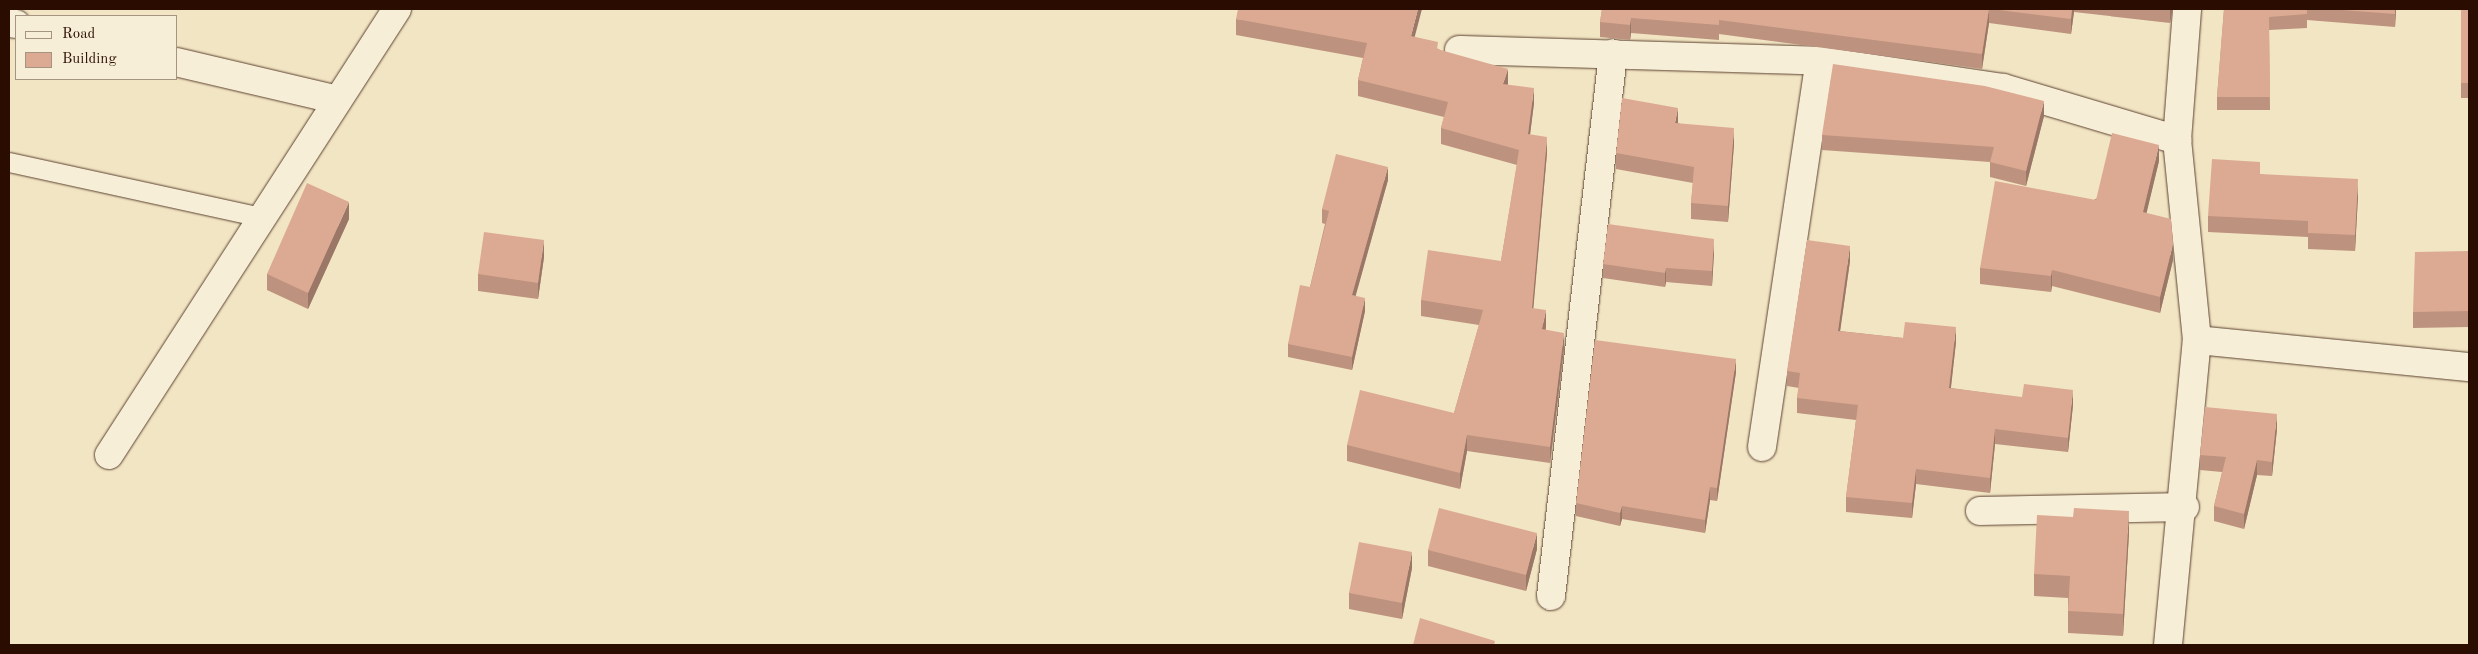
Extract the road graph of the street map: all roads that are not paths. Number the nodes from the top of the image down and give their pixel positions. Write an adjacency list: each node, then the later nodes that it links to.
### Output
1 (397, 9): 7 (street)
2 (2187, 9): 8 (street)
3 (1459, 50): 4 (street)
4 (1613, 54): 5 (street); 17 (street)
5 (1820, 61): 8 (street); 13 (street)
6 (178, 62): 7 (street)
7 (338, 100): 10 (street)
8 (2177, 140): 11 (street)
9 (9, 162): 10 (lane)
10 (262, 217): 14 (street)
11 (2197, 340): 12 (street); 15 (street)
12 (2469, 367)
13 (1762, 447)
14 (109, 454)
15 (2184, 507): 16 (street); 18 (street)
16 (1980, 511)
17 (1551, 596)
18 (2168, 645)

